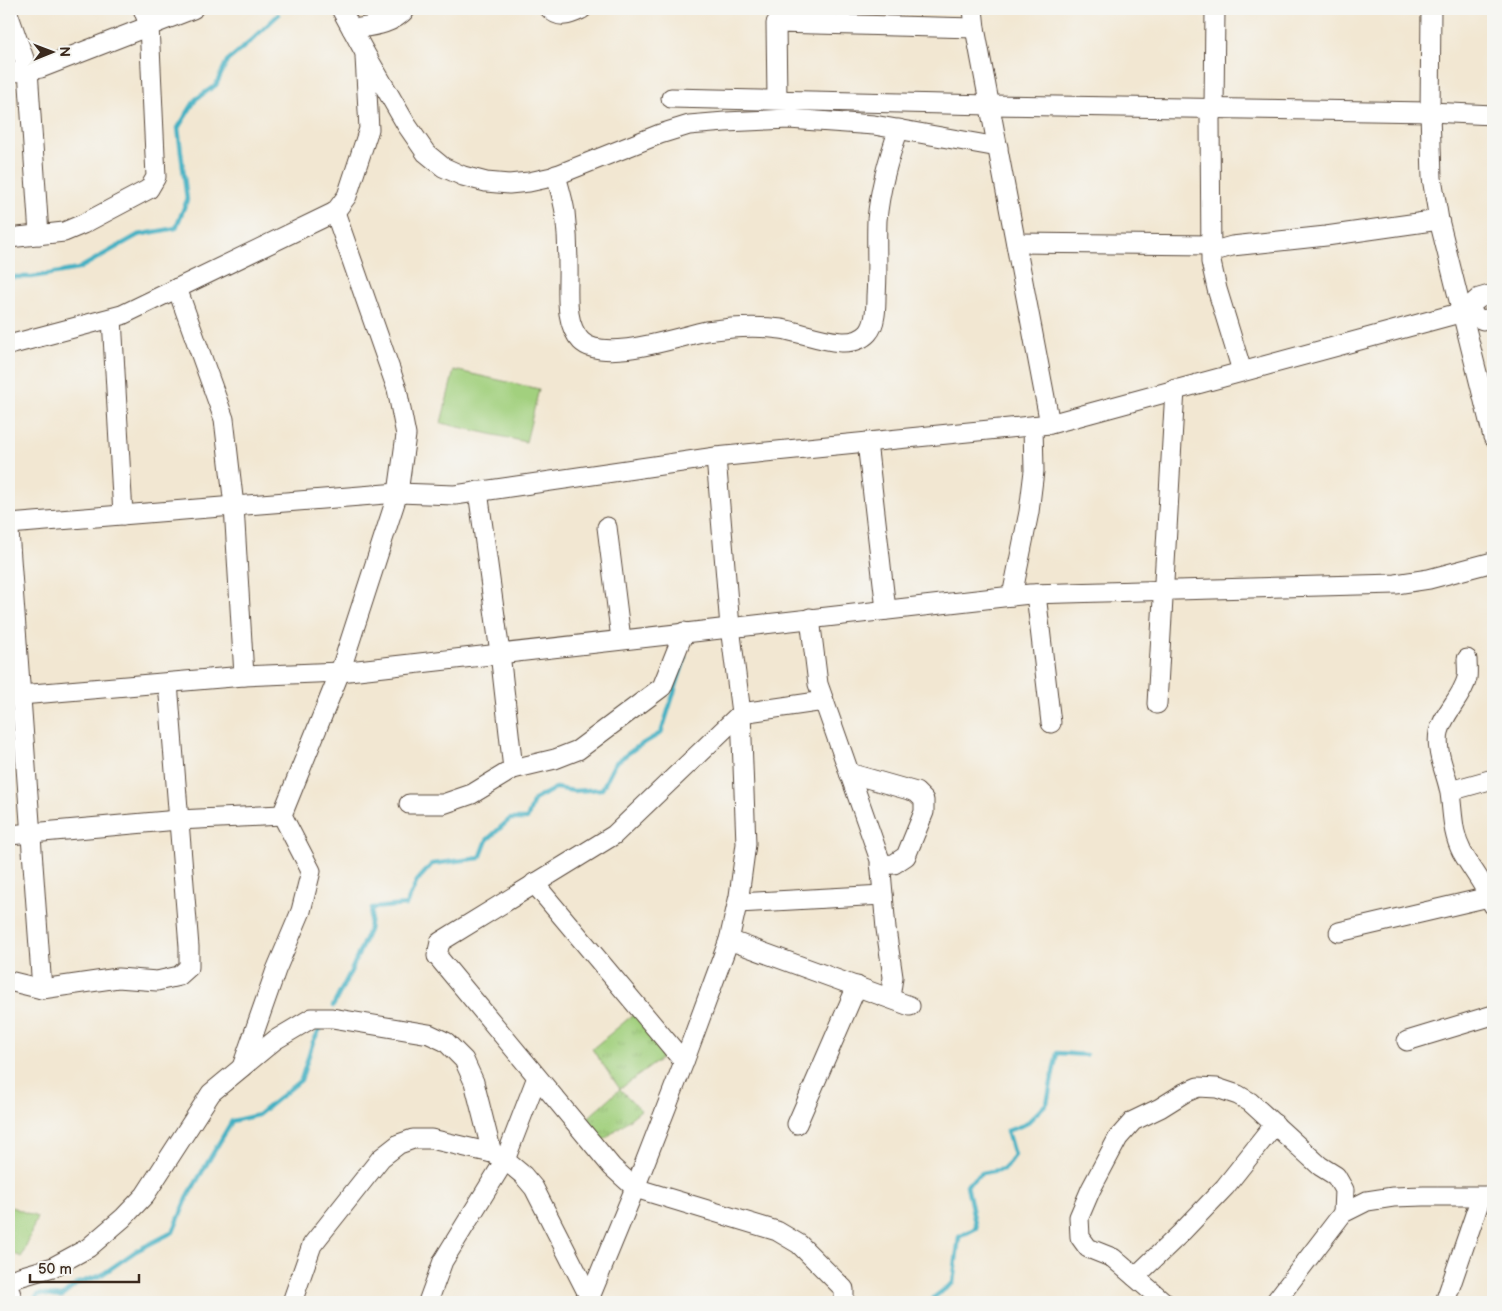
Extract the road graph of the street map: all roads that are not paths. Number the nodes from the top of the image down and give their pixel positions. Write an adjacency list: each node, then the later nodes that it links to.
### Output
1 (193, 9): 10 (street)
2 (342, 9): 12 (street)
3 (406, 9): 12 (street)
4 (550, 9): 5 (street)
5 (582, 9)
6 (974, 9): 11 (street)
7 (1215, 9): 19 (street)
8 (1431, 9): 20 (street)
9 (9, 16): 14 (street)
10 (146, 17): 14 (street); 27 (street)
11 (975, 28): 17 (street); 18 (street)
12 (352, 29): 13 (street)
13 (365, 53): 24 (street); 25 (street)
14 (28, 70): 15 (street); 27 (street)
15 (9, 73)
16 (670, 98): 17 (street)
17 (777, 100): 18 (street)
18 (990, 105): 19 (street); 23 (street)
19 (1214, 108): 20 (street); 30 (street)
20 (1430, 112): 21 (street); 26 (street)
21 (1493, 115)
22 (898, 128): 23 (street); 24 (street); 24 (street)
23 (998, 147): 29 (street)
24 (556, 175)
25 (335, 212): 31 (street); 44 (street)
26 (1439, 220): 30 (street); 33 (street)
27 (39, 235): 28 (street)
28 (9, 238)
29 (1016, 243): 30 (street); 39 (street)
30 (1211, 249): 37 (street)
31 (177, 288): 35 (street); 45 (street)
32 (1493, 294): 33 (street)
33 (1463, 312): 34 (street); 37 (street); 40 (street)
34 (1493, 317)
35 (112, 318): 36 (street); 46 (street)
36 (9, 345)
37 (1242, 371): 38 (street)
38 (1175, 389): 39 (street); 51 (street)
39 (1042, 425): 41 (street); 53 (street)
40 (1493, 437)
41 (867, 442): 42 (street); 54 (street)
42 (716, 457): 43 (street); 56 (street)
43 (478, 491): 44 (street); 59 (street)
44 (398, 493): 45 (street); 61 (street)
45 (234, 506): 46 (street); 62 (street)
46 (123, 515): 47 (street)
47 (9, 524)
48 (607, 527): 58 (street)
49 (9, 531): 64 (street)
50 (1493, 562): 51 (street)
51 (1164, 591): 52 (street); 66 (street)
52 (1036, 594): 53 (street); 68 (street)
53 (1012, 596): 54 (street)
54 (886, 610): 55 (street)
55 (810, 618): 56 (street); 65 (street)
56 (730, 627): 57 (street); 67 (street)
57 (684, 632): 58 (street); 69 (street)
58 (621, 640): 59 (street)
59 (500, 653): 61 (street); 69 (street)
60 (1467, 659): 72 (street)
61 (340, 672): 62 (street); 74 (street)
62 (244, 676): 63 (street)
63 (168, 683): 64 (street); 75 (street)
64 (15, 695): 76 (street)
65 (824, 701): 67 (street); 70 (street)
66 (1157, 704)
67 (741, 713): 79 (street); 82 (street)
68 (1051, 723)
69 (513, 769): 73 (street)
70 (850, 773): 78 (street); 78 (street)
71 (1493, 779): 72 (street)
72 (1450, 791): 81 (street)
73 (409, 804)
74 (282, 815): 75 (street); 93 (street)
75 (178, 820): 76 (street); 87 (street)
76 (32, 833): 77 (street); 87 (street)
77 (9, 834)
78 (880, 865): 80 (street)
79 (534, 883): 92 (street); 94 (street)
80 (883, 895): 82 (street); 88 (street)
81 (1492, 899): 83 (street)
82 (738, 903): 84 (street)
83 (1338, 932)
84 (729, 940): 86 (street); 92 (street)
85 (9, 980): 87 (street)
86 (856, 986): 88 (street); 95 (street)
87 (42, 989)
88 (890, 998): 89 (street)
89 (910, 1006)
90 (1493, 1015): 91 (street)
91 (1407, 1041)
92 (684, 1062): 98 (street)
93 (242, 1067): 97 (street); 102 (street)
94 (537, 1077): 97 (street); 98 (street)
95 (797, 1124)
96 (1275, 1124): 100 (street); 101 (street); 101 (street)
97 (499, 1156): 104 (street); 106 (street); 107 (street)
98 (635, 1188): 104 (street); 108 (street)
99 (1487, 1196): 100 (street); 111 (street)
100 (1344, 1213): 110 (street)
101 (1135, 1277): 109 (street)
102 (9, 1280)
103 (9, 1288): 105 (street)
104 (590, 1301)
105 (13, 1302)
106 (292, 1302)
107 (428, 1302)
108 (844, 1302)
109 (1164, 1302)
110 (1275, 1302)
111 (1445, 1302)

